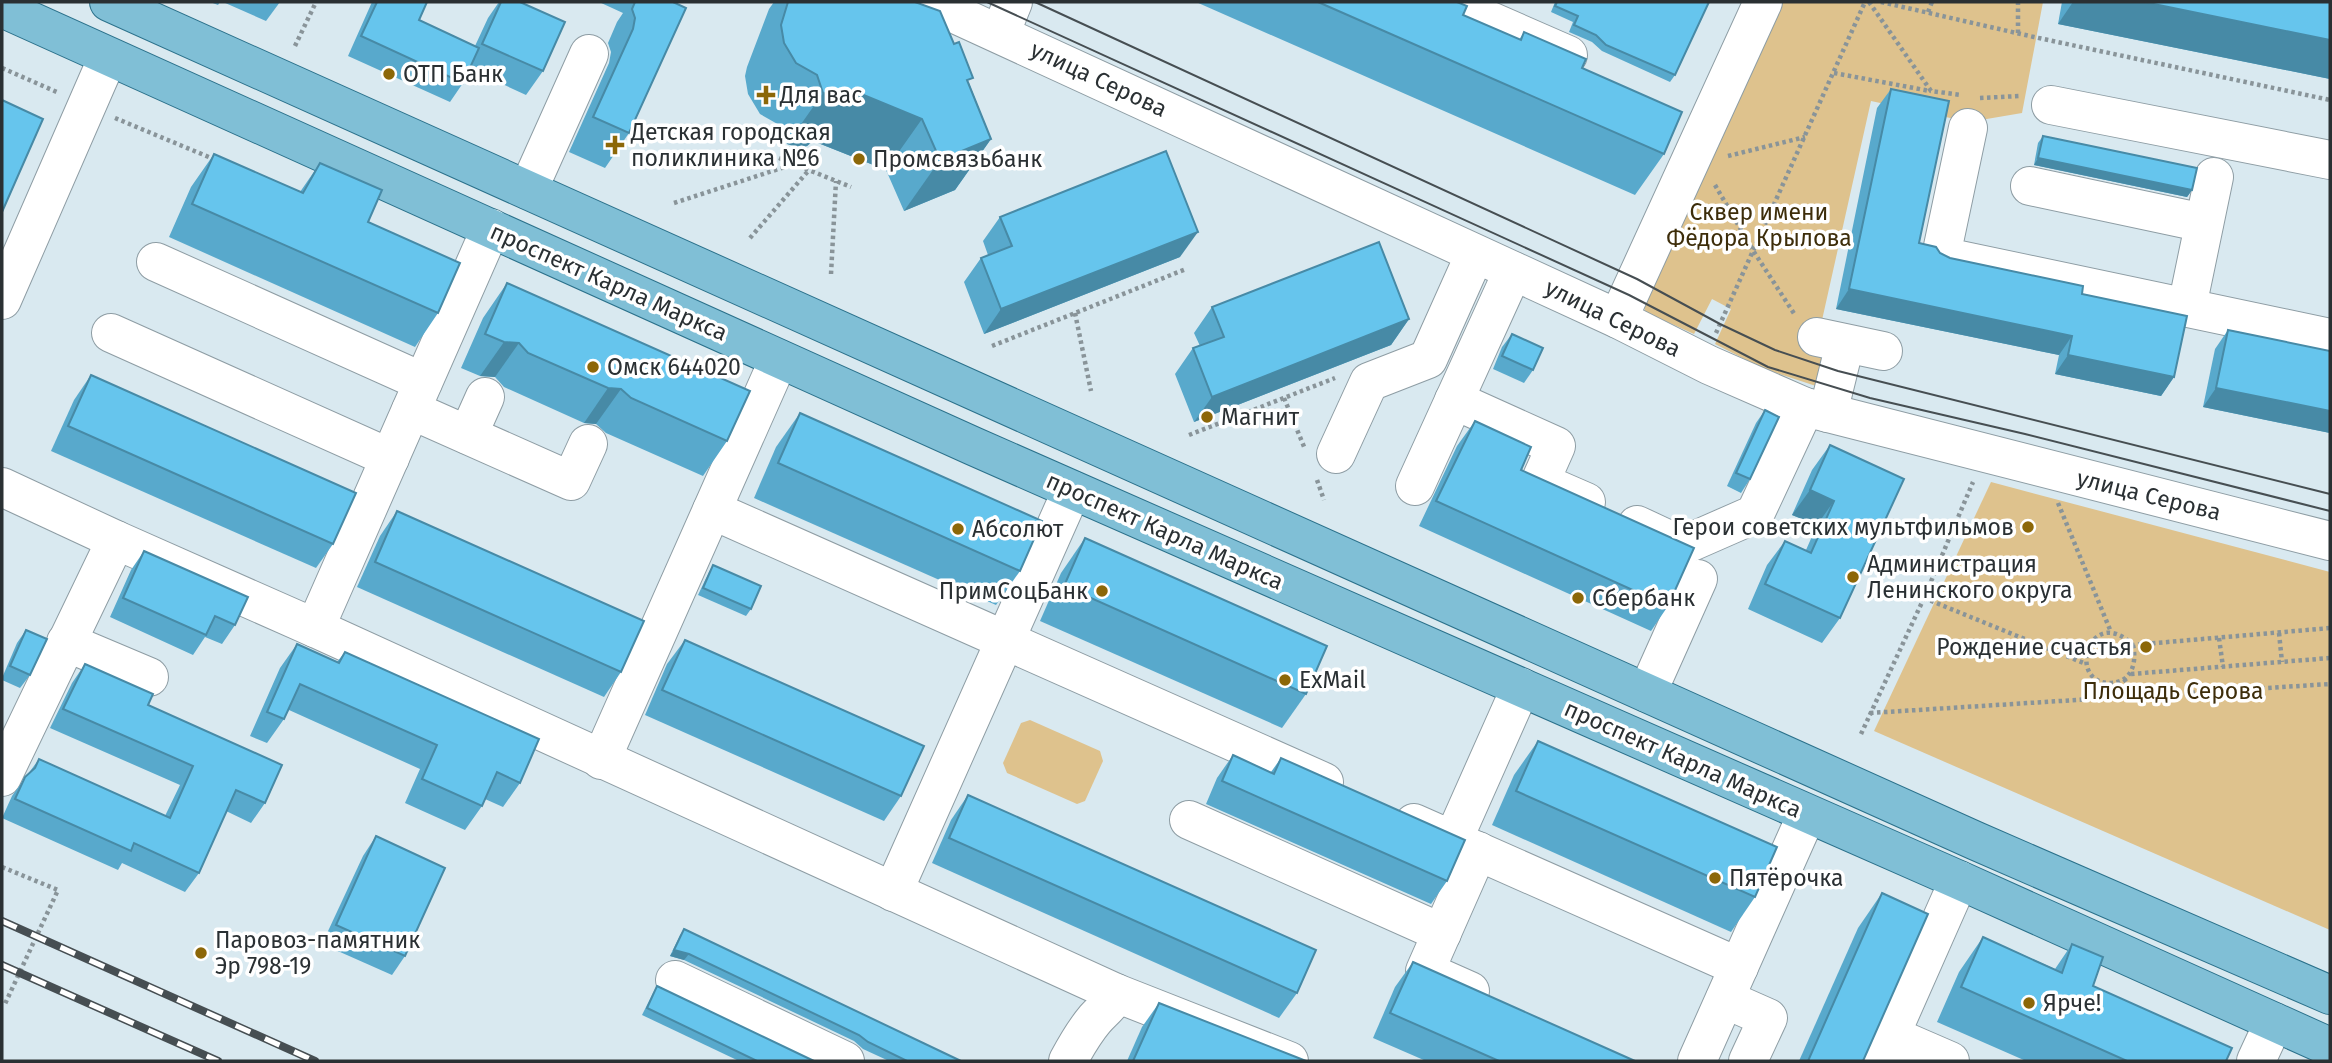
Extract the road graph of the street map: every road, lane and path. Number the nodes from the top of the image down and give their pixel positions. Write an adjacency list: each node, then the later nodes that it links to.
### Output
1 (109, 2): 32 (main road, проспект Карла Маркса)
2 (316, 2): 14 (path)
3 (929, 2): 12 (street, улица Серова)
4 (1447, 2): 17 (street)
5 (1763, 2): 49 (street)
6 (1867, 2): 18 (path); 19 (path)
7 (1881, 2): 11 (path)
8 (1932, 2): 11 (path)
9 (2018, 2): 13 (path)
10 (2, 8): 16 (main road, проспект Карла Маркса)
11 (1928, 12): 13 (path)
12 (1007, 18): 40 (street, улица Серова)
13 (2018, 33): 20 (path)
14 (295, 46)
15 (589, 54): 32 (street)
16 (108, 57): 37 (main road, проспект Карла Маркса); 46 (street)
17 (1583, 62)
18 (1834, 73): 19 (path); 23 (path)
19 (1931, 91): 22 (path)
20 (2330, 100)
21 (2051, 105): 22 (path); 26 (street)
22 (1969, 107): 47 (street)
23 (1805, 136): 24 (path); 39 (path)
24 (1727, 156)
25 (779, 158): 27 (path)
26 (2330, 160)
27 (794, 164): 28 (path); 35 (path)
28 (809, 170): 31 (path); 38 (path)
29 (1708, 174): 39 (path)
30 (2214, 177): 36 (street)
31 (835, 181): 34 (path); 44 (path)
32 (520, 186): 37 (main road); 45 (main road, проспект Карла Маркса)
33 (2030, 186): 36 (street)
34 (851, 187)
35 (674, 204)
36 (2204, 223): 47 (street)
37 (492, 229): 50 (main road, проспект Карла Маркса); 62 (street)
38 (750, 238)
39 (1754, 252): 54 (path); 59 (path)
40 (1475, 254): 43 (street, улица Серова); 52 (street)
41 (156, 262): 62 (street)
42 (1186, 270): 48 (path)
43 (1513, 271): 49 (street, улица Серова); 56 (street)
44 (831, 274)
45 (731, 282): 50 (main road); 98 (main road, проспект Карла Маркса)
46 (2, 300)
47 (2187, 307): 53 (street)
48 (1074, 313): 55 (path); 61 (path)
49 (1618, 319): 59 (street, улица Серова)
50 (710, 327): 58 (main road, проспект Карла Маркса)
51 (111, 333): 71 (street)
52 (1440, 333): 56 (street); 70 (street)
53 (2330, 338)
54 (1831, 341): 57 (street); 65 (street)
55 (992, 346)
56 (1477, 349): 64 (street)
57 (1883, 351)
58 (779, 359): 75 (main road, проспект Карла Маркса); 76 (street)
59 (1701, 361): 65 (street, улица Серова)
60 (1347, 373): 66 (path)
61 (1091, 391)
62 (417, 396): 67 (street); 71 (street)
63 (485, 397): 67 (street)
64 (1454, 400): 65 (street); 73 (street)
65 (1816, 410): 69 (street, улица Серова)
66 (1189, 435)
67 (468, 436): 68 (street)
68 (588, 444)
69 (1986, 453): 72 (street, улица Серова); 80 (path)
70 (1336, 454)
71 (390, 458): 81 (street)
72 (2052, 470): 78 (street, улица Серова); 83 (path)
73 (1415, 486)
74 (2, 487): 77 (street)
75 (1072, 490): 86 (street); 97 (main road, проспект Карла Маркса)
76 (712, 510): 86 (street); 103 (street)
77 (116, 540): 81 (street); 87 (street)
78 (2330, 541)
79 (1698, 579): 98 (street)
80 (1924, 598): 91 (path); 100 (path)
81 (315, 628): 103 (street)
82 (2330, 628): 84 (path)
83 (2111, 632): 88 (path); 91 (path)
84 (2279, 633): 85 (path); 90 (path)
85 (2219, 638): 88 (path); 92 (path)
86 (1005, 640): 107 (street); 110 (street)
87 (66, 642): 94 (street); 104 (street)
88 (2133, 645): 93 (path)
89 (2330, 658): 90 (path)
90 (2282, 662): 92 (path)
91 (2086, 664): 95 (path)
92 (2223, 667): 93 (path)
93 (2131, 674): 95 (path)
94 (149, 677)
95 (2124, 679): 99 (path)
96 (2330, 684): 99 (path)
97 (1521, 687): 102 (main road, проспект Карла Маркса); 107 (street)
98 (1647, 693): 102 (main road); 115 (main road, проспект Карла Маркса)
99 (2136, 695): 100 (path)
100 (1870, 713): 101 (path)
101 (1861, 734)
102 (1628, 735): 105 (main road, проспект Карла Маркса)
103 (601, 760): 110 (street)
104 (2, 777)
105 (1807, 814): 109 (main road, проспект Карла Маркса); 113 (street)
106 (1189, 820): 111 (street)
107 (1465, 845): 111 (street); 113 (street)
108 (2, 867): 117 (path)
109 (1959, 880): 118 (main road, проспект Карла Маркса); 120 (street)
110 (893, 892): 114 (street)
111 (1442, 933): 116 (street)
112 (675, 980): 121 (street)
113 (1732, 983): 124 (street); 125 (street)
114 (1116, 993): 122 (street); 123 (street)
115 (2330, 995)
116 (1501, 1005)
117 (4, 1006)
118 (2274, 1022): 119 (main road, проспект Карла Маркса); 127 (street)
119 (2330, 1047)
120 (1885, 1048): 126 (street)
121 (845, 1061)
122 (1068, 1061)
123 (1289, 1061)
124 (1697, 1061)
125 (1748, 1061)
126 (1950, 1061)
127 (2256, 1061)

